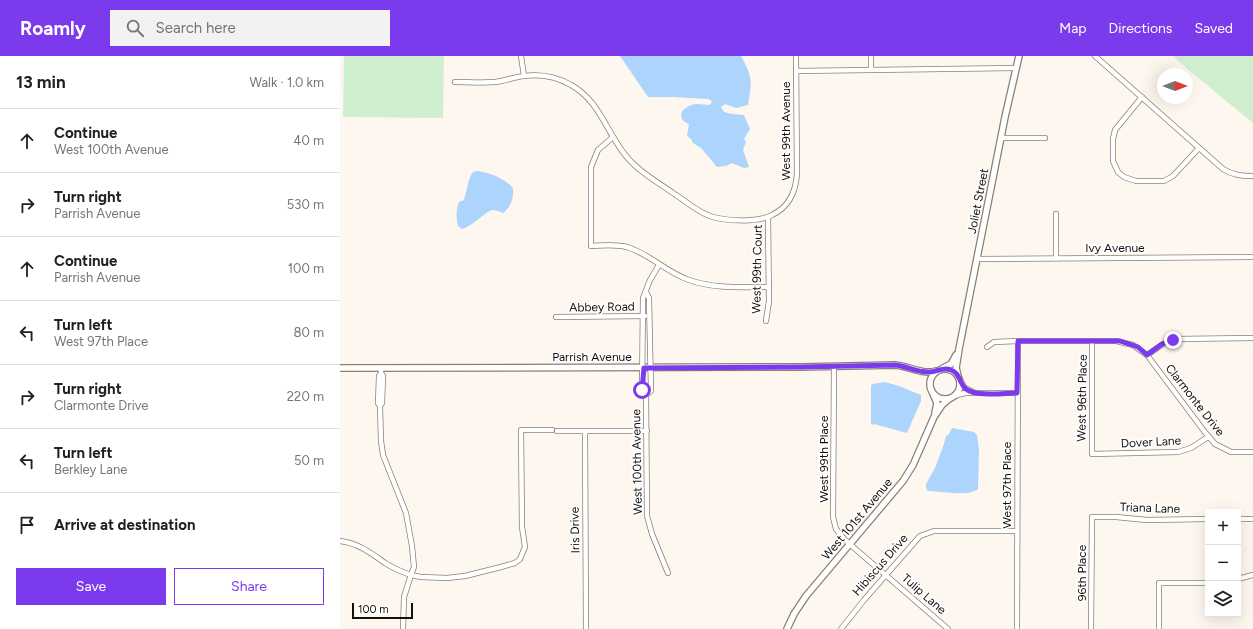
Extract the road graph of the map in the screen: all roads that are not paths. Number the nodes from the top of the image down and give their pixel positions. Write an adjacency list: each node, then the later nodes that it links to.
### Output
1 (521, 56): 9 (street)
2 (796, 56): 8 (street, West 99th Avenue)
3 (871, 56): 7 (street)
4 (1019, 56): 6 (street, Joliet Street)
5 (1095, 56): 11 (street)
6 (1016, 68): 7 (street); 13 (street, Joliet Street)
7 (871, 70): 8 (street)
8 (796, 71): 18 (street, West 99th Avenue)
9 (524, 76): 10 (street); 12 (street)
10 (455, 82)
11 (1142, 97): 15 (street); 15 (street)
12 (613, 137): 18 (street); 22 (street)
13 (1001, 138): 14 (street); 21 (street, Joliet Street)
14 (1045, 138)
15 (1199, 148): 16 (street)
16 (1253, 176)
17 (1056, 214): 20 (street)
18 (768, 218): 23 (street, West 99th Court)
19 (1253, 257): 20 (street, Ivy Avenue)
20 (1056, 258): 21 (street, Ivy Avenue)
21 (978, 259): 33 (street, Joliet Street)
22 (659, 265): 23 (street); 24 (street, West 100th Avenue)
23 (769, 287): 28 (street, West 99th Court)
24 (646, 292): 25 (street, West 100th Avenue); 26 (street, West 100th Avenue)
25 (643, 316): 26 (street, Abbey Road); 27 (street, Abbey Road); 37 (street, West 100th Avenue)
26 (649, 316): 37 (street, West 100th Avenue)
27 (556, 318)
28 (766, 321)
29 (1253, 338): 34 (street)
30 (1018, 341): 31 (street, Clarmonte Drive); 32 (street, Clarmonte Drive); 46 (street, West 97th Place)
31 (1092, 341): 34 (street, Clarmonte Drive); 54 (street, West 96th Place)
32 (987, 347)
33 (959, 350): 38 (street, Joliet Street); 42 (street, Joliet Street)
34 (1147, 355): 52 (street, Clarmonte Drive)
35 (834, 367): 37 (street, Parrish Avenue); 39 (street, Parrish Avenue); 61 (street, West 99th Place)
36 (340, 368): 40 (street, Parrish Avenue)
37 (646, 368): 40 (street, Parrish Avenue); 47 (street, West 100th Avenue); 47 (street, West 100th Avenue)
38 (944, 368): 41 (street, Parrish Avenue); 42 (street)
39 (916, 370): 41 (street, Parrish Avenue); 43 (street)
40 (381, 371): 64 (street)
41 (936, 371): 43 (street)
42 (959, 378): 45 (street); 48 (street)
43 (930, 386): 44 (street)
44 (933, 393): 48 (street); 49 (street, West 101st Avenue)
45 (974, 393): 46 (street); 48 (street)
46 (1017, 393): 59 (street, West 97th Place)
47 (646, 395): 51 (street, West 100th Avenue)
48 (951, 397): 49 (street, West 101st Avenue)
49 (934, 417): 61 (street, West 101st Avenue)
50 (585, 431): 51 (street); 64 (street); 69 (street, Iris Drive)
51 (647, 431): 62 (street, West 100th Avenue)
52 (1208, 437): 53 (street, Clarmonte Drive); 54 (street, Dover Lane)
53 (1253, 452)
54 (1092, 454)
55 (1092, 516): 56 (street, Triana Lane); 74 (street, 96th Place)
56 (1205, 519)
57 (1241, 519): 58 (street)
58 (1253, 519)
59 (1017, 531): 63 (street, Hibiscus Drive); 73 (street, West 97th Place)
60 (340, 541): 64 (street)
61 (850, 545): 63 (street, Tulip Lane); 70 (street, West 101st Avenue)
62 (668, 573)
63 (885, 574): 71 (street, Hibiscus Drive); 72 (street, Tulip Lane)
64 (411, 575): 68 (street)
65 (1253, 575): 66 (street)
66 (1241, 578)
67 (1205, 583): 75 (street)
68 (403, 629)
69 (586, 629)
70 (787, 629)
71 (841, 629)
72 (948, 629)
73 (1017, 629)
74 (1091, 629)
75 (1159, 629)

